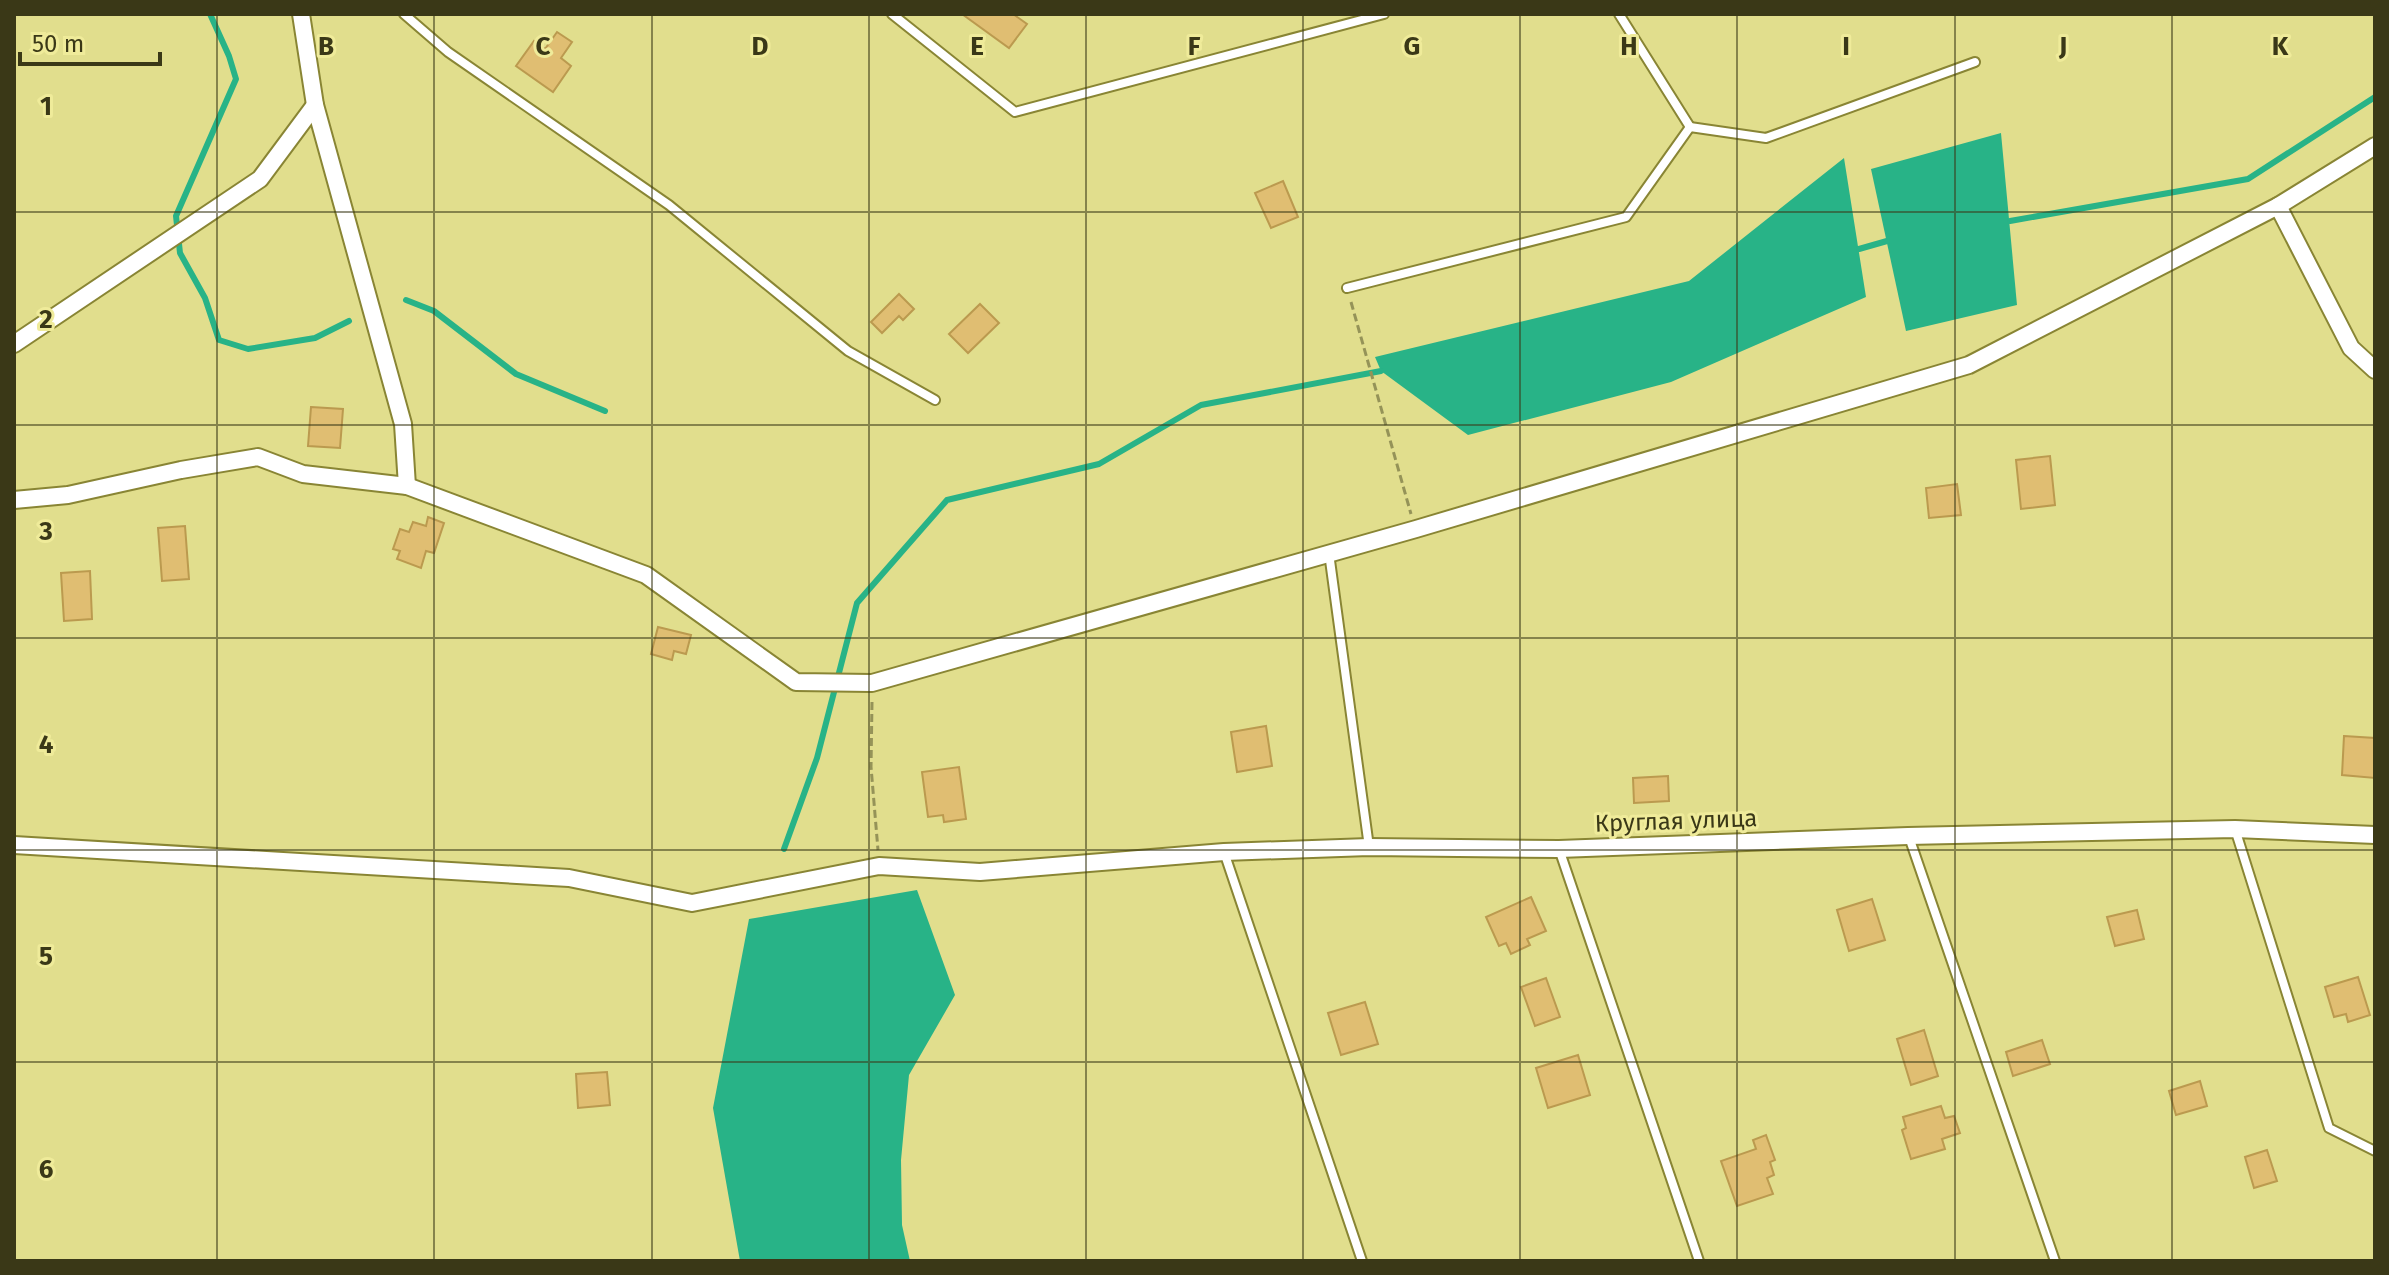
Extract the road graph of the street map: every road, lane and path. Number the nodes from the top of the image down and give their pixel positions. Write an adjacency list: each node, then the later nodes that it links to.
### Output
1 (301, 14): 7 (street)
2 (404, 14): 14 (lane)
3 (892, 14): 4 (lane)
4 (1384, 14)
5 (1619, 14): 8 (lane)
6 (1975, 62): 8 (lane)
7 (315, 105): 12 (street); 15 (street)
8 (1690, 127): 11 (lane)
9 (2375, 146): 10 (street)
10 (2278, 206): 13 (street); 17 (street)
11 (1347, 288): 17 (path)
12 (14, 344)
13 (2375, 370)
14 (935, 400)
15 (407, 486): 16 (street); 19 (street)
16 (14, 500)
17 (1416, 529): 18 (street)
18 (1329, 553): 19 (street); 24 (lane)
19 (872, 683): 27 (path)
20 (2235, 829): 21 (street, Круглая улица); 22 (street, Круглая улица); 28 (lane)
21 (2375, 835)
22 (1908, 836): 25 (street, Круглая улица); 31 (lane)
23 (14, 845): 27 (street, Круглая улица)
24 (1369, 847): 25 (street, Круглая улица); 26 (street, Круглая улица)
25 (1559, 849): 30 (lane)
26 (1224, 852): 27 (street, Круглая улица); 29 (lane)
27 (879, 866)
28 (2375, 1151)
29 (1362, 1261)
30 (1699, 1261)
31 (2055, 1261)

